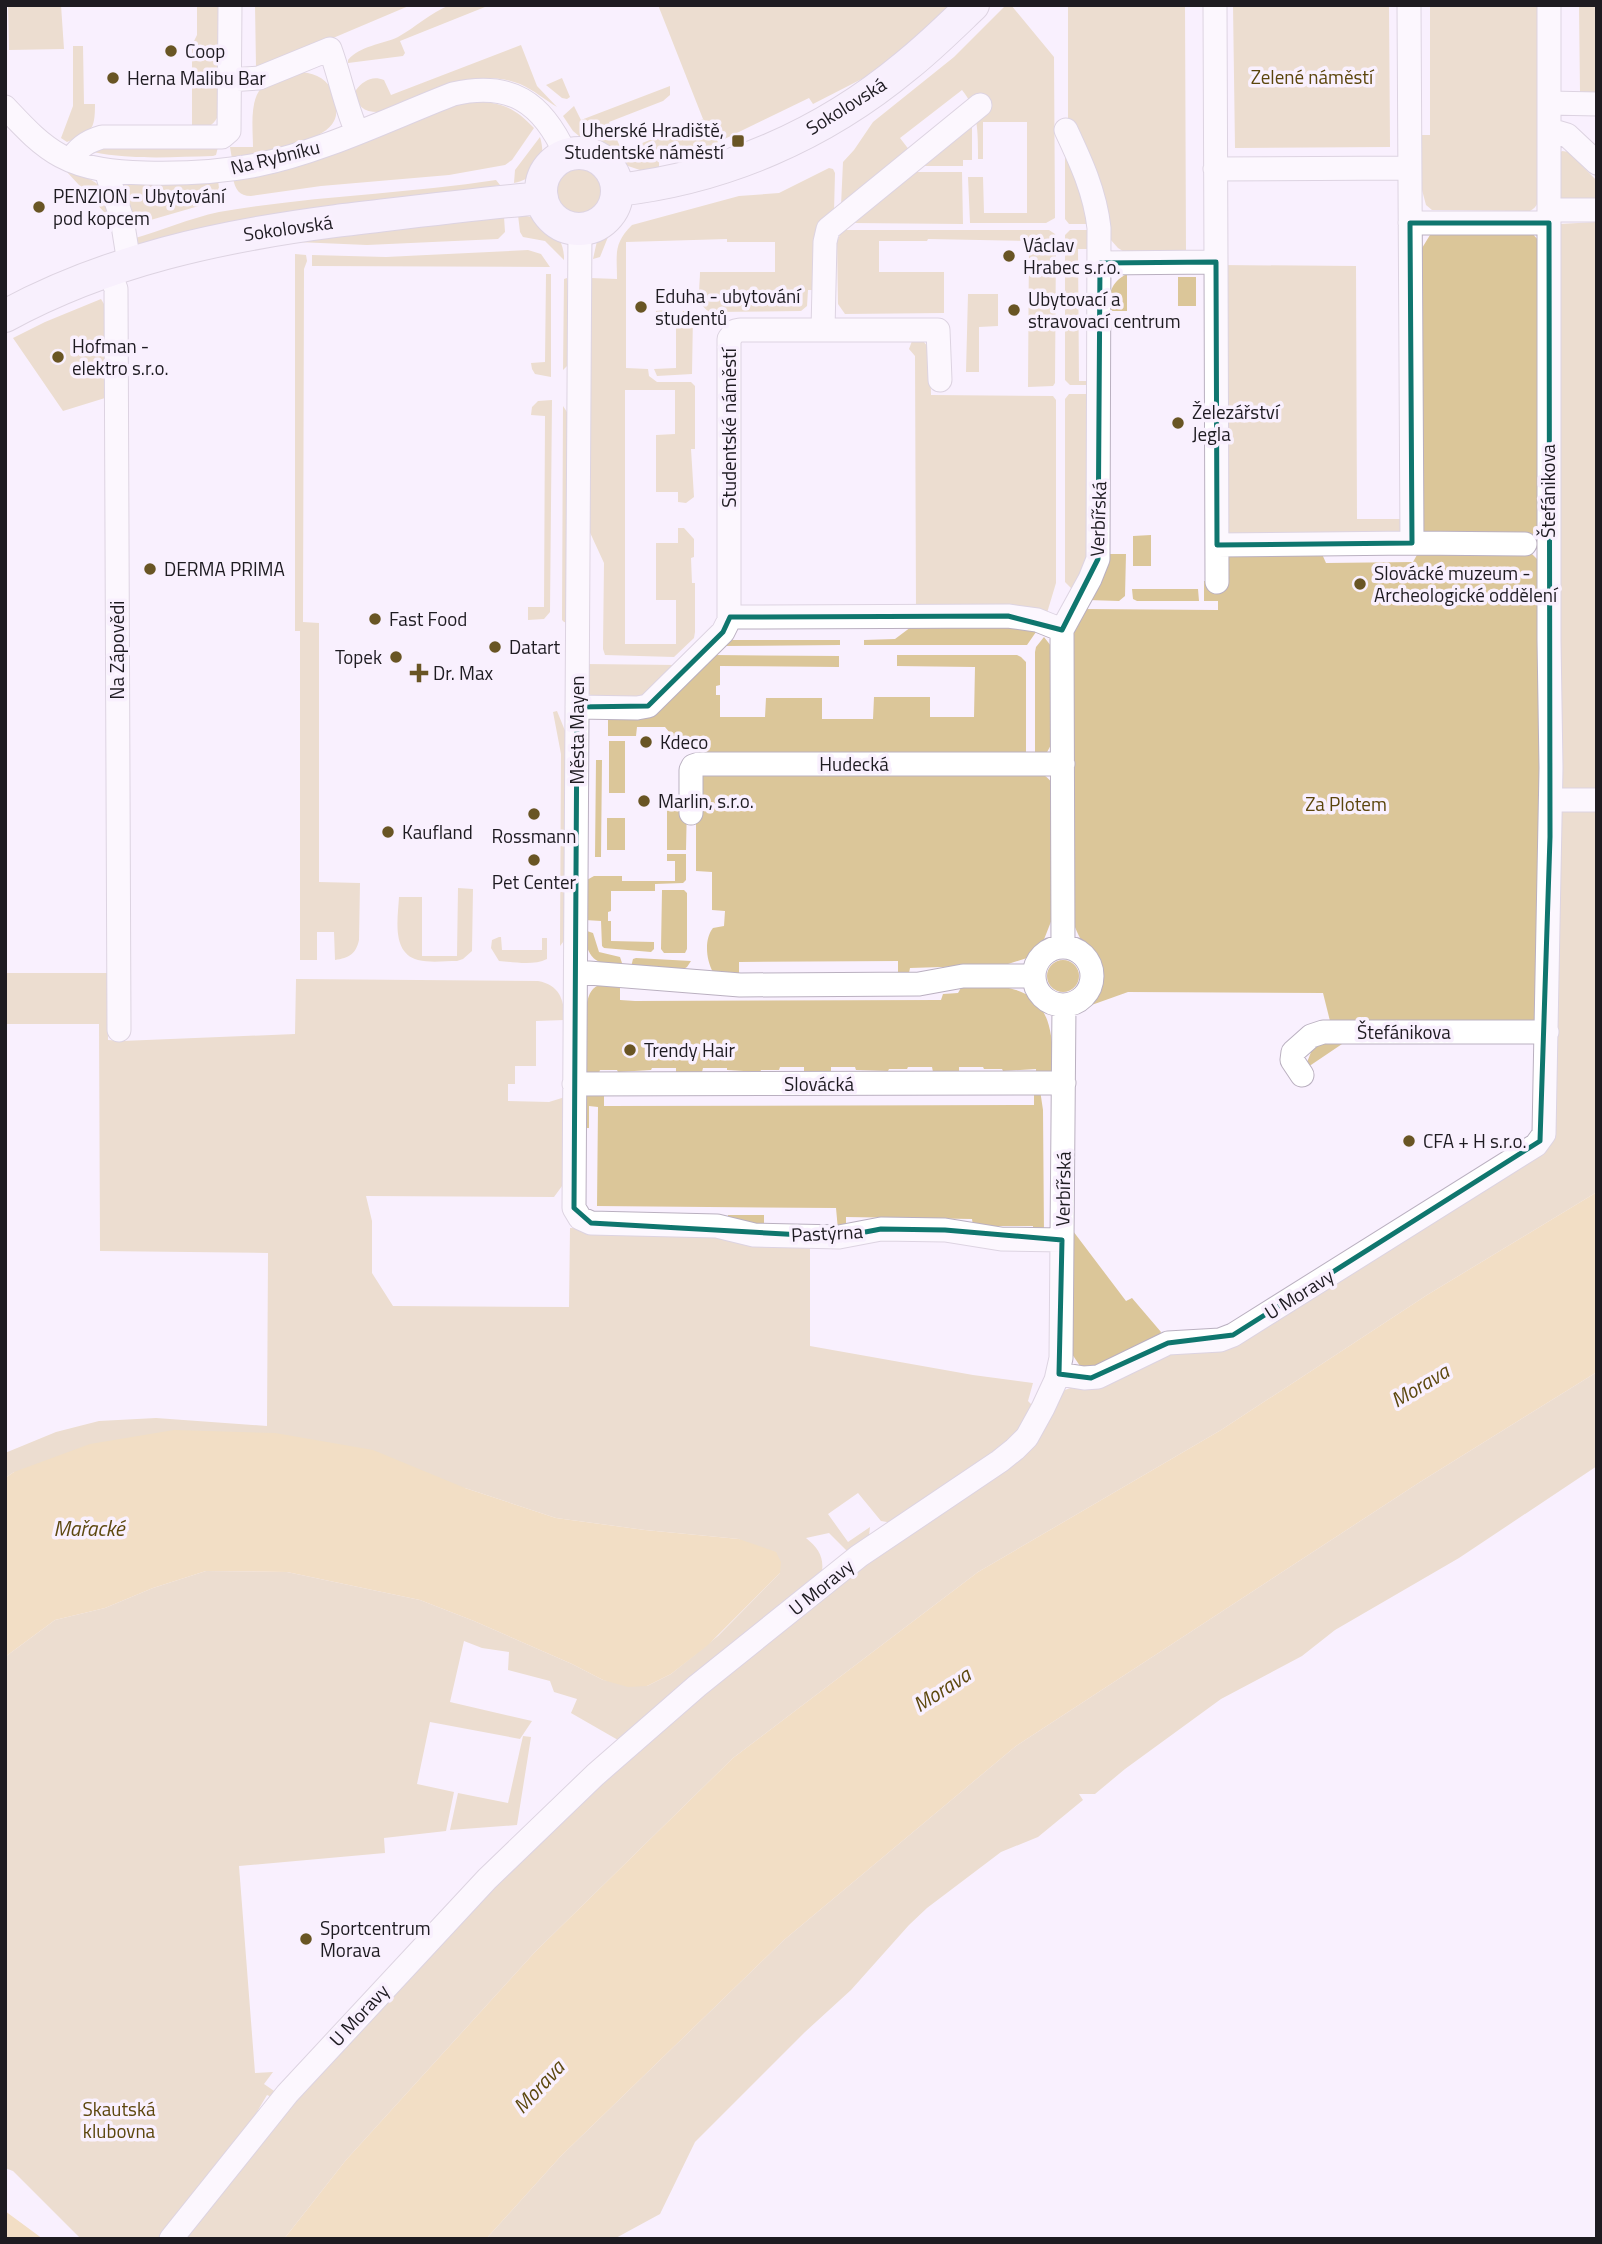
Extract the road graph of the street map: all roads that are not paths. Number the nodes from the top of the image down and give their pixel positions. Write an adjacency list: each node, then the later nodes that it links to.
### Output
1 (230, 5): 6 (street, Na Rybníku)
2 (973, 5): 20 (main road, Sokolovská)
3 (1215, 5): 18 (street)
4 (1409, 5): 17 (street)
5 (1549, 5): 7 (street, Štefánikova)
6 (229, 80): 13 (street); 15 (street, Na Rybníku)
7 (1550, 103): 8 (street); 12 (street, Štefánikova)
8 (1597, 104)
9 (980, 105): 30 (street)
10 (5, 107): 15 (street, Na Rybníku)
11 (1066, 130): 27 (street, Verbířská)
12 (1550, 130): 16 (street); 23 (street, Štefánikova)
13 (357, 132): 14 (street, Na Rybníku); 19 (street, Na Rybníku)
14 (566, 155): 20 (main road); 21 (main road)
15 (71, 160): 19 (street, Na Rybníku)
16 (1597, 163)
17 (1409, 168): 18 (street); 24 (street)
18 (1215, 169): 26 (street)
19 (106, 171): 28 (street, Na Zápovědi)
20 (617, 190): 25 (main road)
21 (542, 198): 25 (main road); 28 (main road, Sokolovská)
22 (1597, 210): 23 (street)
23 (1549, 216): 24 (street); 40 (street, Štefánikova)
24 (1410, 223): 32 (street)
25 (580, 228): 38 (street, Města Mayen)
26 (1216, 262): 27 (street); 34 (street)
27 (1100, 263): 37 (street, Verbířská)
28 (119, 266): 29 (main road, Sokolovská); 47 (street, Na Zápovědi)
29 (5, 316)
30 (824, 330): 31 (street, Studentské náměstí); 36 (street, Studentské náměstí)
31 (940, 380)
32 (1412, 543): 33 (street, Štefánikova); 34 (street, Štefánikova)
33 (1525, 544)
34 (1217, 545): 35 (street)
35 (1217, 582)
36 (730, 617): 37 (street); 38 (street)
37 (1062, 630): 39 (street, Verbířská)
38 (577, 707): 44 (street, Města Mayen)
39 (1063, 764): 42 (street, Hudecká); 43 (street, Verbířská)
40 (1551, 800): 41 (street); 48 (street, Štefánikova)
41 (1597, 800)
42 (691, 813)
43 (1063, 947): 45 (street); 46 (street)
44 (576, 972): 45 (street); 51 (street, Města Mayen)
45 (1034, 976): 46 (street)
46 (1063, 1005): 50 (street, Verbířská)
47 (119, 1030)
48 (1548, 1032): 49 (street, Štefánikova); 52 (street, Štefánikova)
49 (1302, 1075)
50 (1064, 1083): 51 (street, Slovácká); 54 (street, Verbířská)
51 (575, 1084): 53 (street, Města Mayen)
52 (1546, 1094): 55 (street, U Moravy)
53 (591, 1223): 54 (street, Pastýrna)
54 (1062, 1240): 55 (street, Verbířská)
55 (1059, 1374): 56 (street, U Moravy)
56 (171, 2239)

